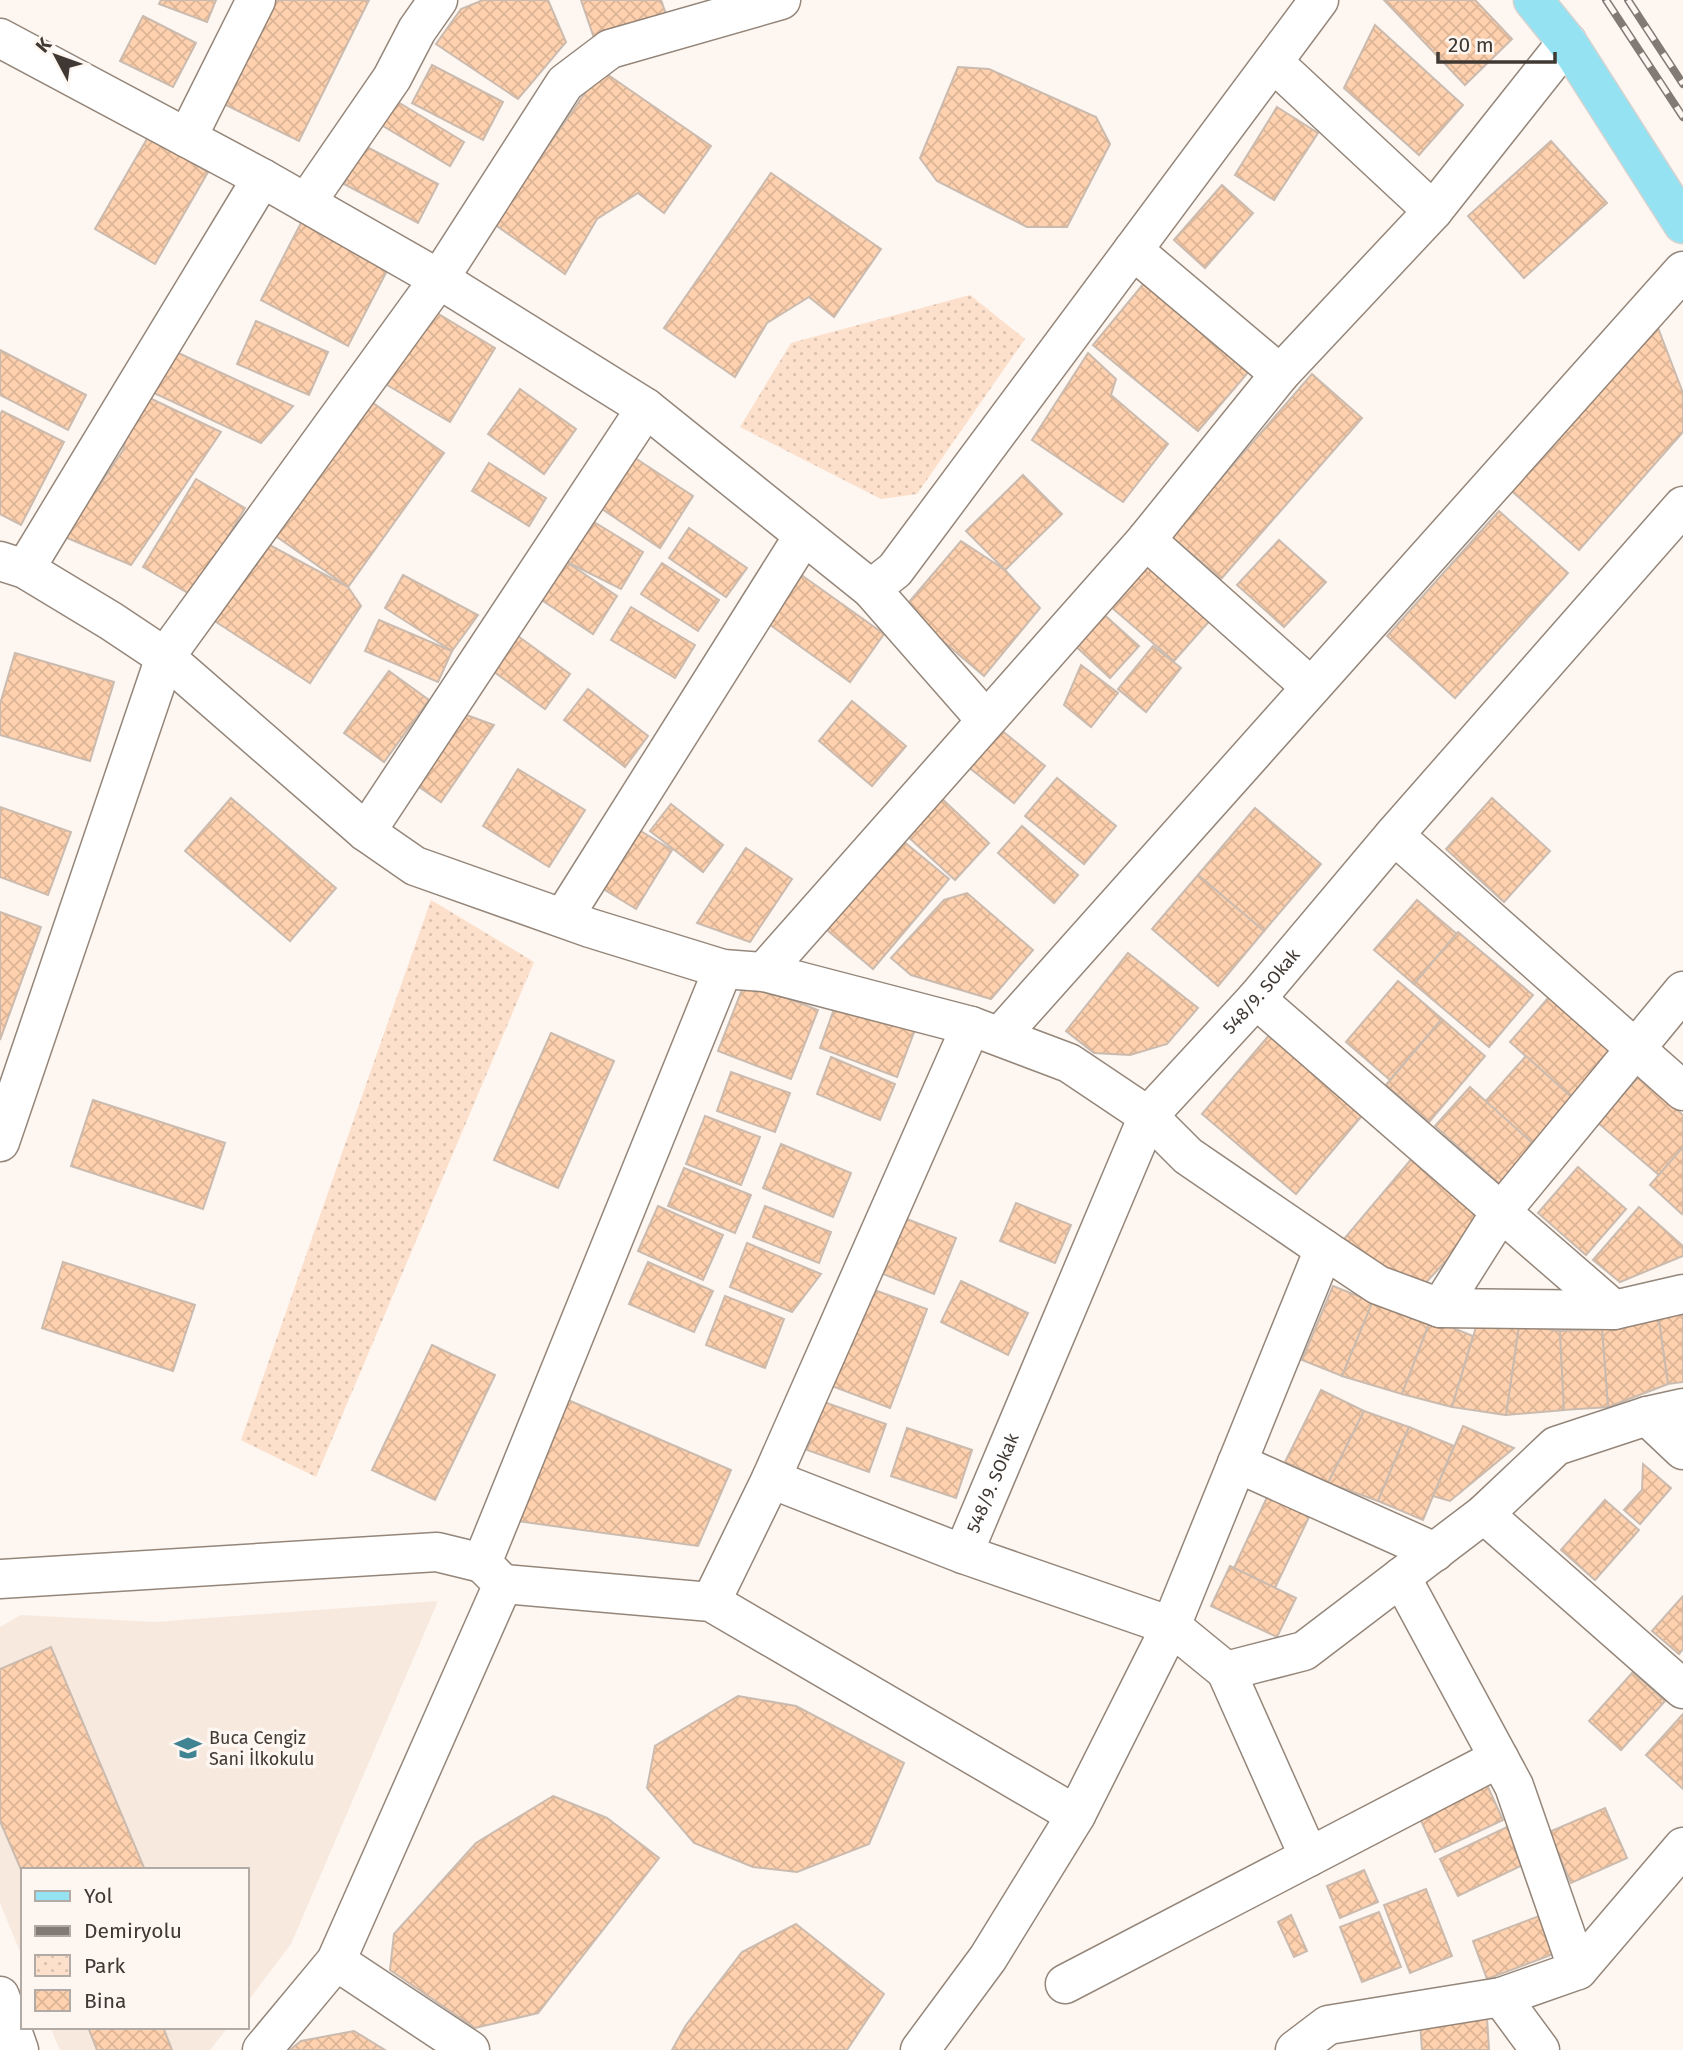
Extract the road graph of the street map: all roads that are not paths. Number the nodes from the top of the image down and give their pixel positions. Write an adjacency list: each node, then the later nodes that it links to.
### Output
1 (256, 0): 9 (street)
2 (438, 0): 11 (street)
3 (781, 0): 16 (street)
4 (1319, 0): 8 (street)
5 (1533, 0): 7 (main road)
6 (0, 38): 9 (street)
7 (1567, 42): 12 (street); 13 (main road)
8 (1273, 62): 12 (street); 14 (street)
9 (187, 138): 10 (street)
10 (262, 178): 11 (street); 22 (street)
11 (306, 203): 16 (street)
12 (1433, 211): 17 (street)
13 (1683, 224)
14 (1133, 250): 17 (street); 23 (street)
15 (1683, 271): 25 (street)
16 (439, 279): 18 (street); 24 (street)
17 (1280, 374): 21 (street)
18 (646, 408): 20 (street); 27 (street)
19 (1683, 506): 28 (street, 548/9. SOkak)
20 (804, 535): 23 (street); 29 (street)
21 (1146, 540): 25 (street); 26 (street)
22 (12, 565): 24 (street)
23 (871, 589): 26 (street)
24 (165, 657): 27 (street); 38 (street)
25 (1311, 687): 34 (street)
26 (986, 720): 31 (street)
27 (366, 832): 29 (street)
28 (1394, 835): 33 (street, 548/9. SOkak); 35 (street)
29 (563, 918): 30 (street)
30 (723, 969): 31 (street); 51 (street)
31 (764, 972): 34 (street)
32 (1683, 991): 35 (street)
33 (1256, 999): 37 (street, 548/9. SOkak); 39 (street)
34 (985, 1031): 37 (street); 47 (street)
35 (1635, 1048): 36 (street); 39 (street)
36 (1683, 1091)
37 (1149, 1116): 40 (street); 50 (street, 548/9. SOkak)
38 (0, 1142)
39 (1500, 1213): 42 (street); 43 (street)
40 (1324, 1249): 42 (street); 46 (street)
41 (1683, 1294): 43 (street)
42 (1440, 1308): 43 (street)
43 (1614, 1310)
44 (1665, 1412): 45 (street); 48 (street)
45 (1683, 1451)
46 (1237, 1463): 49 (street); 55 (street)
47 (771, 1479): 50 (street); 54 (street)
48 (1484, 1514): 49 (street); 57 (street)
49 (1435, 1552): 52 (street)
50 (963, 1554): 55 (street)
51 (493, 1574): 53 (street); 54 (street); 62 (street)
52 (1401, 1577): 56 (street); 58 (street)
53 (0, 1579)
54 (711, 1602): 59 (street)
55 (1171, 1626): 56 (street); 59 (street)
56 (1226, 1671): 61 (street)
57 (1683, 1689)
58 (1499, 1758): 61 (street); 63 (street)
59 (1076, 1815): 70 (street)
60 (1683, 1847): 63 (street)
61 (1309, 1857): 64 (street)
62 (336, 1961): 68 (street); 69 (street)
63 (1578, 1970): 66 (street)
64 (1065, 1984)
65 (0, 1996): 67 (street)
66 (1501, 1997): 71 (street); 72 (street)
67 (19, 2050)
68 (262, 2050)
69 (470, 2050)
70 (920, 2050)
71 (1295, 2050)
72 (1540, 2050)

